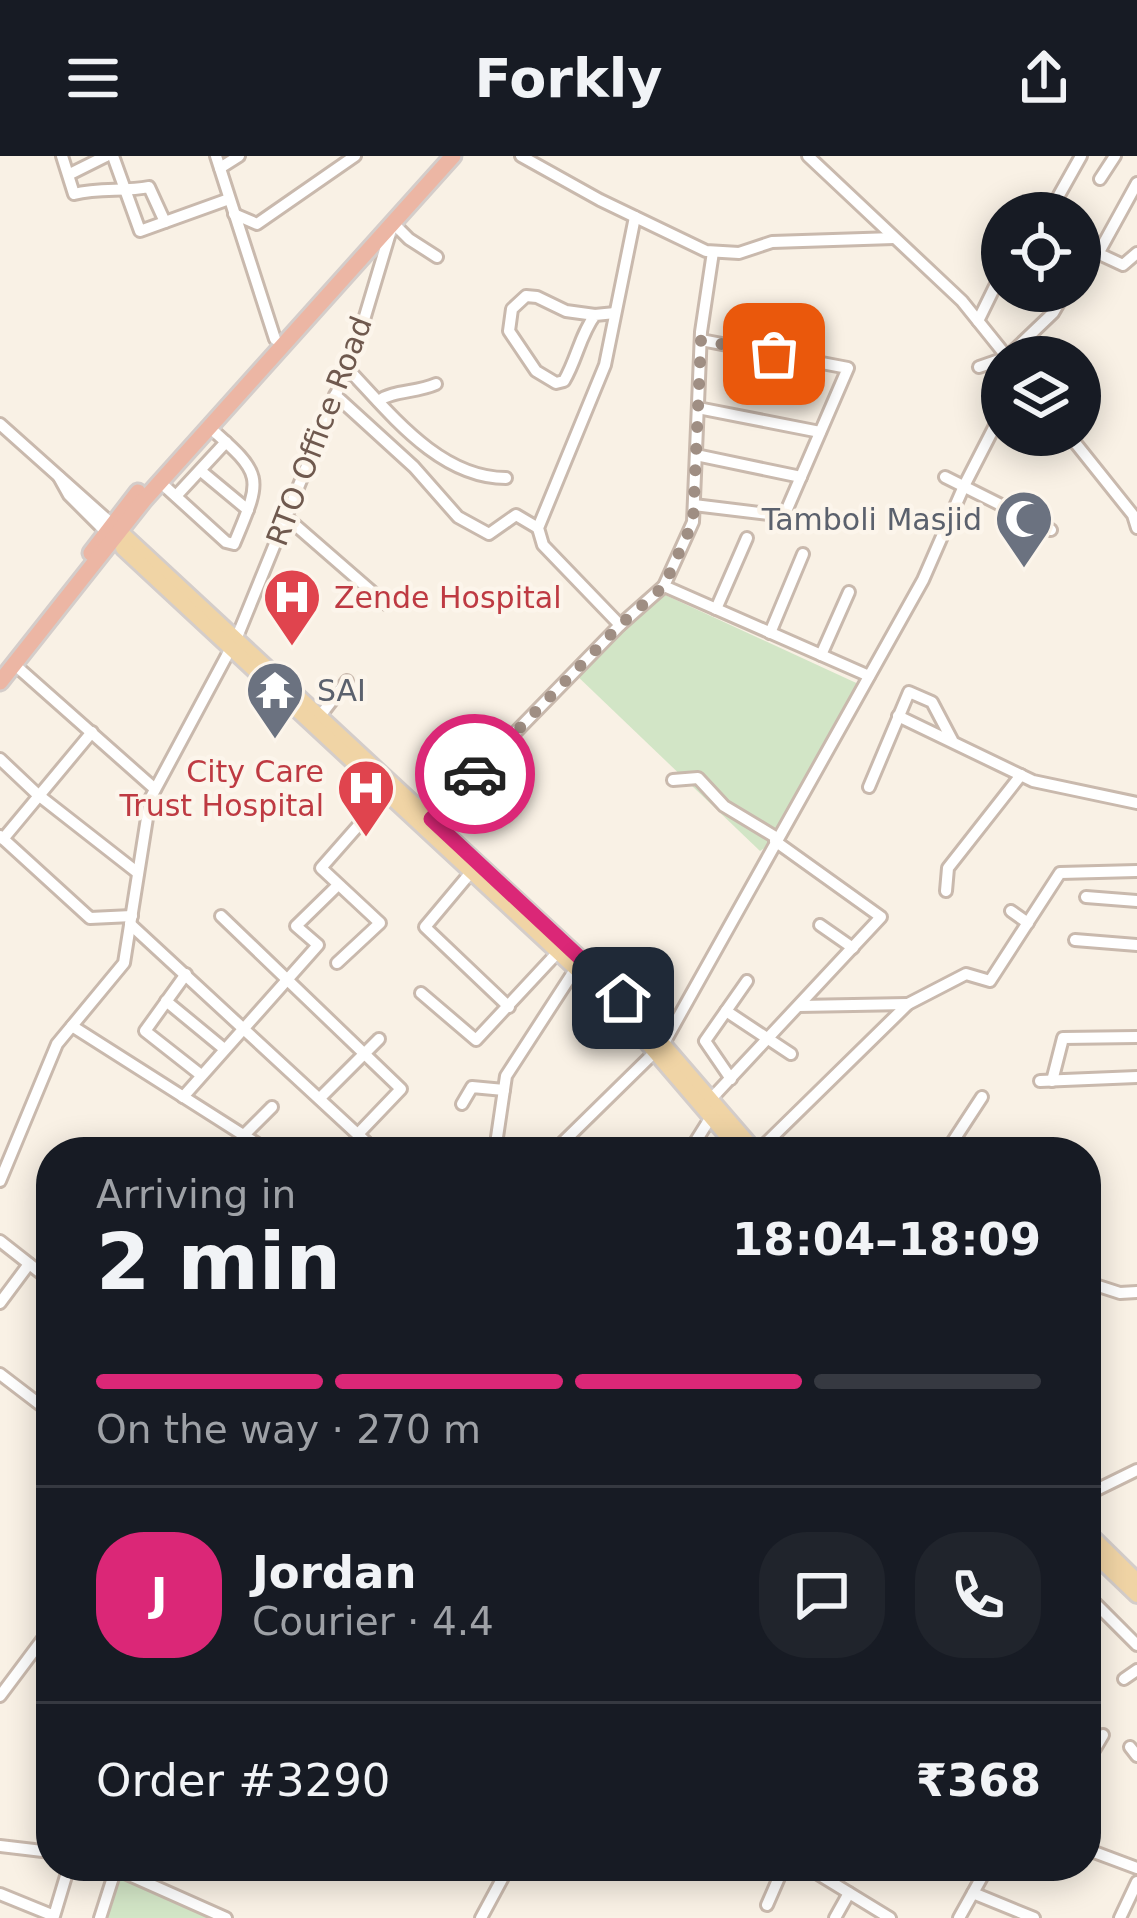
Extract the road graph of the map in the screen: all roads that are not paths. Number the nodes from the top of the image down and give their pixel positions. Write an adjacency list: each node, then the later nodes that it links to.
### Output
1 (62, 156): 13 (street)
2 (109, 156): 12 (street); 17 (street)
3 (239, 156): 11 (street)
4 (355, 156): 20 (street)
5 (440, 156): 37 (highway)
6 (453, 156): 23 (highway)
7 (521, 156): 21 (street)
8 (808, 156): 25 (street)
9 (1081, 156): 18 (street)
10 (1115, 156): 14 (street)
11 (218, 162): 19 (street)
12 (86, 166): 13 (street); 16 (street)
13 (70, 173): 16 (street)
14 (1100, 179)
15 (1137, 183): 24 (street)
16 (93, 189): 17 (street)
17 (125, 192): 22 (street); 22 (street)
18 (1061, 192)
19 (229, 199): 20 (street); 22 (street)
20 (234, 214): 37 (street)
21 (634, 217): 26 (street); 32 (street)
22 (165, 222)
23 (393, 223): 29 (street); 39 (street, RTO Office Road); 45 (highway)
24 (1101, 233)
25 (894, 238): 26 (street); 34 (street)
26 (713, 252): 38 (street)
27 (1137, 253): 28 (street)
28 (1101, 254)
29 (437, 257)
30 (982, 312): 34 (street)
31 (1054, 312): 36 (street)
32 (615, 313): 33 (street); 61 (street)
33 (596, 315): 33 (street)
34 (978, 321): 35 (street)
35 (989, 336)
36 (1028, 336)
37 (275, 339): 64 (highway)
38 (701, 340): 43 (street); 46 (street)
39 (346, 368): 41 (street, RTO Office Road); 42 (street)
40 (436, 384): 42 (street)
41 (335, 395): 60 (street, RTO Office Road); 61 (street)
42 (378, 401): 54 (street)
43 (698, 408): 46 (street); 49 (street)
44 (0, 424): 64 (street)
45 (209, 427): 47 (street); 55 (highway)
46 (820, 432): 52 (street)
47 (226, 442): 51 (street); 59 (street)
48 (981, 453): 56 (street)
49 (696, 455): 52 (street); 58 (street)
50 (1086, 456): 62 (street)
51 (201, 471): 57 (street); 59 (street)
52 (801, 477): 58 (street)
53 (945, 477): 56 (street)
54 (506, 478)
55 (160, 482): 57 (street); 64 (highway)
56 (964, 487): 63 (street); 76 (street)
57 (176, 496): 59 (street)
58 (694, 506): 67 (street)
59 (248, 510)
60 (286, 517): 69 (street); 73 (street, RTO Office Road)
61 (538, 528): 71 (street)
62 (1137, 528)
63 (1051, 530)
64 (112, 532): 73 (main road); 75 (highway)
65 (747, 538): 70 (street)
66 (802, 554): 72 (street)
67 (664, 586): 70 (street); 71 (street)
68 (850, 592): 74 (street)
69 (386, 604)
70 (716, 609): 72 (street)
71 (620, 625): 91 (street)
72 (770, 633): 74 (street)
73 (234, 642): 79 (main road); 87 (street, RTO Office Road); 88 (main road)
74 (821, 655): 76 (street)
75 (8, 667): 78 (highway); 81 (street)
76 (868, 676): 93 (street)
77 (347, 681): 79 (street)
78 (0, 682)
79 (320, 716): 91 (main road)
80 (898, 716): 82 (street); 82 (street); 86 (street)
81 (92, 732): 87 (street); 89 (street)
82 (953, 742): 84 (street)
83 (0, 759): 89 (street)
84 (1021, 775): 90 (street); 98 (street)
85 (673, 780): 93 (street)
86 (869, 787)
87 (155, 789): 96 (street, RTO Office Road)
88 (387, 793): 94 (main road); 97 (street)
89 (37, 794): 92 (street); 96 (street)
90 (1137, 803)
91 (431, 819): 126 (main road)
92 (2, 837): 103 (street)
93 (776, 839): 108 (street); 126 (street)
94 (472, 871): 109 (main road); 119 (street)
95 (1137, 871): 104 (street)
96 (138, 873): 103 (street, RTO Office Road)
97 (338, 885): 110 (street); 113 (street)
98 (946, 891)
99 (1086, 897): 100 (street)
100 (1137, 901)
101 (1011, 911): 104 (street)
102 (221, 916): 113 (street)
103 (131, 920): 112 (street); 121 (street, RTO Office Road)
104 (1028, 923): 117 (street)
105 (820, 925): 108 (street)
106 (1076, 940): 107 (street)
107 (1137, 945)
108 (853, 948): 118 (street)
109 (558, 952): 111 (main road); 119 (street)
110 (337, 963)
111 (576, 968): 126 (main road); 133 (street)
112 (186, 974): 116 (street); 122 (street)
113 (287, 980): 122 (street); 128 (street)
114 (747, 981): 120 (street)
115 (421, 994): 119 (street)
116 (166, 1001): 127 (street); 130 (street)
117 (908, 1004): 118 (street); 149 (street)
118 (799, 1006): 123 (street)
119 (508, 1007)
120 (726, 1011): 123 (street); 132 (street)
121 (72, 1026): 134 (street); 151 (street, RTO Office Road)
122 (242, 1027): 127 (street); 136 (street)
123 (770, 1037): 129 (street); 132 (street)
124 (1137, 1037): 131 (street)
125 (380, 1039): 128 (street)
126 (660, 1046): 137 (main road); 140 (main road); 145 (street)
127 (224, 1048): 130 (street)
128 (364, 1054): 136 (street); 141 (street)
129 (791, 1054)
130 (201, 1075): 134 (street)
131 (1137, 1077)
132 (730, 1079): 137 (street)
133 (504, 1090): 138 (street); 144 (street)
134 (183, 1096): 142 (street)
135 (982, 1097): 150 (street)
136 (320, 1099): 141 (street)
137 (711, 1099): 148 (main road)
138 (462, 1104)
139 (272, 1107): 142 (street)
140 (711, 1117): 146 (street); 147 (main road)
141 (358, 1134): 143 (street)
142 (244, 1136)
143 (361, 1137)
144 (494, 1137)
145 (568, 1137)
146 (698, 1137)
147 (728, 1137)
148 (744, 1137)
149 (772, 1137)
150 (956, 1137)
151 (0, 1180)
152 (0, 1241): 153 (street)
153 (29, 1264): 154 (street); 157 (street)
154 (36, 1269)
155 (1101, 1287): 156 (street)
156 (1137, 1292)
157 (0, 1303)
158 (0, 1374): 159 (street)
159 (36, 1402)
160 (1133, 1472): 161 (street); 162 (street)
161 (1101, 1488)
162 (1137, 1488)
163 (1101, 1546): 165 (main road)
164 (1101, 1560): 166 (main road)
165 (1137, 1581)
166 (1137, 1594)
167 (1101, 1609): 168 (street)
168 (1137, 1645)
169 (36, 1648): 172 (street)
170 (1137, 1670): 171 (street)
171 (1124, 1679)
172 (0, 1696)
173 (1103, 1735): 174 (street)
174 (1101, 1738)
175 (2, 1851): 176 (street)
176 (36, 1852)
177 (1101, 1855): 178 (street)
178 (1137, 1868)
179 (64, 1881): 189 (street)
180 (109, 1881): 191 (street)
181 (143, 1881): 192 (street)
182 (501, 1881): 193 (street)
183 (777, 1881): 190 (street)
184 (830, 1881): 187 (street)
185 (980, 1881): 188 (street)
186 (1137, 1882): 198 (street)
187 (849, 1893): 194 (street); 195 (street)
188 (973, 1893): 196 (street); 197 (street)
189 (0, 1894)
190 (767, 1905)
191 (100, 1918)
192 (226, 1918)
193 (481, 1918)
194 (835, 1918)
195 (890, 1918)
196 (958, 1918)
197 (1034, 1918)
198 (1120, 1918)

